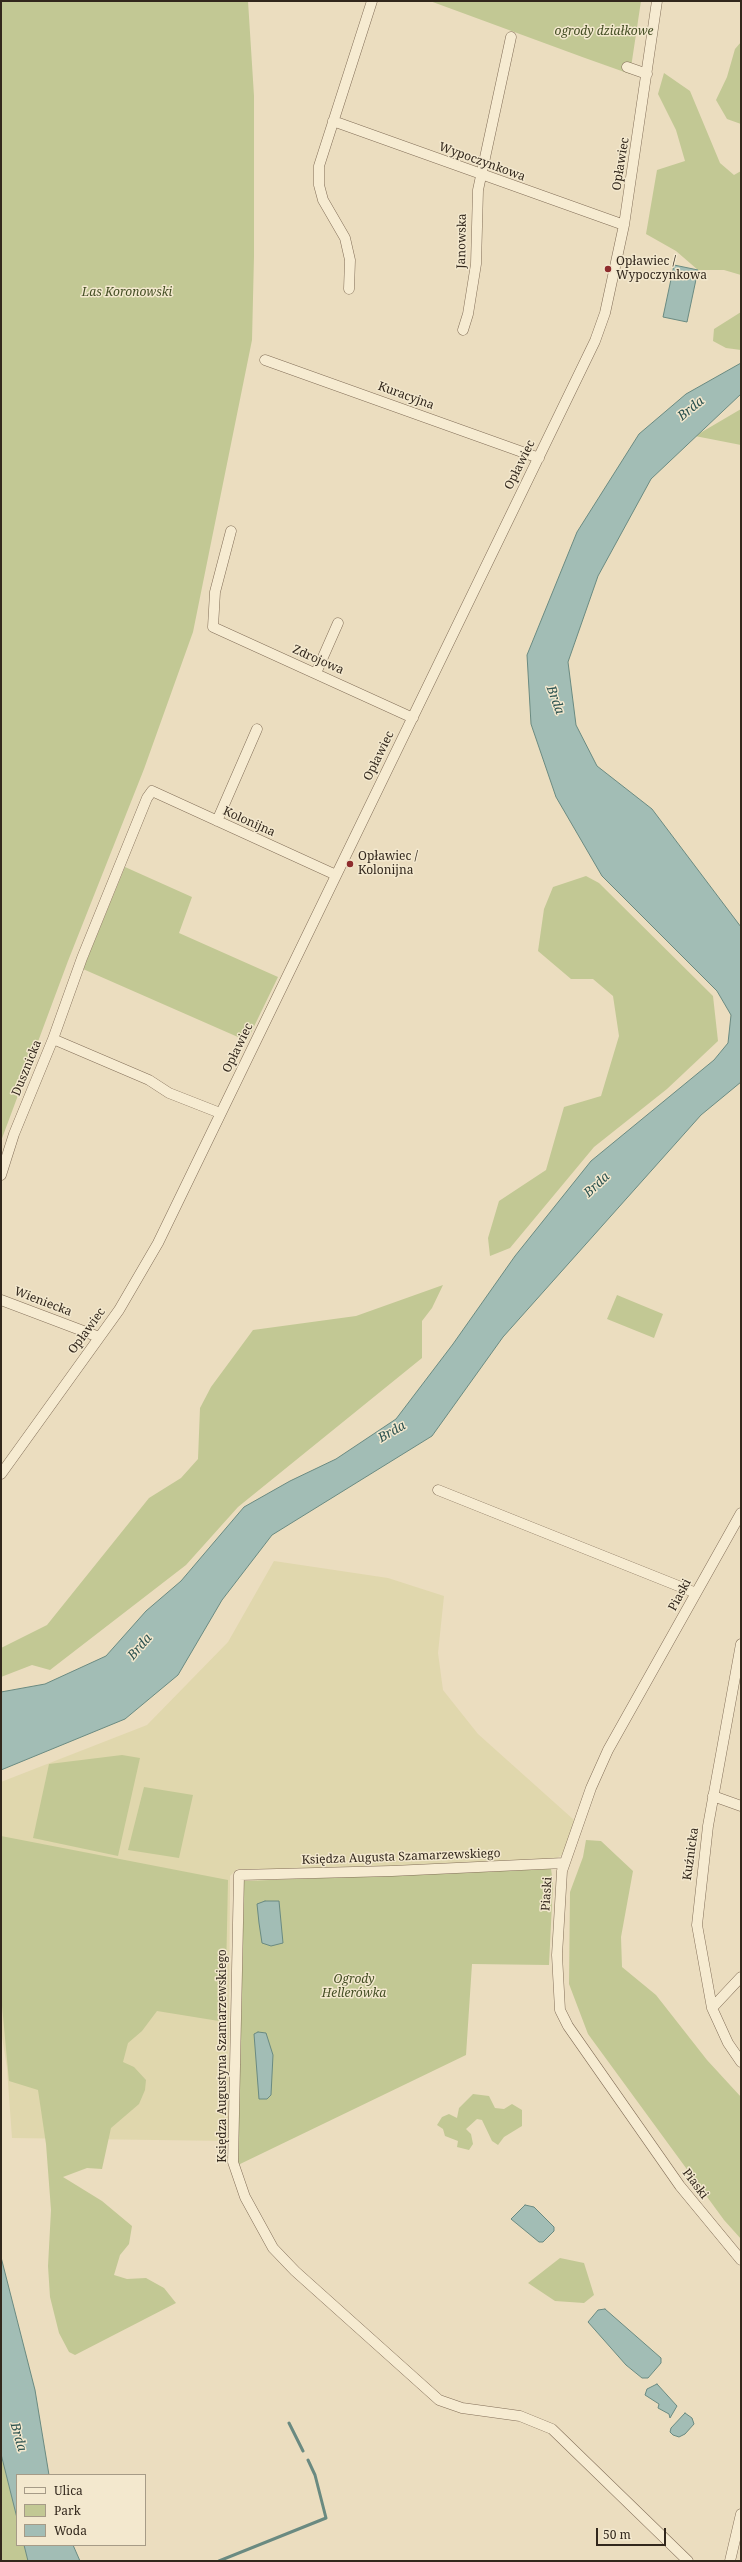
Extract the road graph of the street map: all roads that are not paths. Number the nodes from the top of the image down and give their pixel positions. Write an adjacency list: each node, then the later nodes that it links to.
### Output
1 (372, 1): 6 (street)
2 (657, 1): 5 (street, Opławiec)
3 (511, 37): 7 (street, Janowska)
4 (627, 67): 5 (street)
5 (647, 74): 8 (street, Opławiec)
6 (333, 121): 7 (street, Wypoczynkowa); 9 (street)
7 (481, 175): 8 (street, Wypoczynkowa); 10 (street, Janowska)
8 (624, 225): 12 (street, Opławiec)
9 (349, 289)
10 (463, 330)
11 (265, 360): 12 (street, Kuracyjna)
12 (539, 458): 16 (street, Opławiec)
13 (231, 531): 15 (street, Zdrojowa)
14 (338, 623): 15 (street)
15 (316, 673): 16 (street, Zdrojowa)
16 (413, 718): 20 (street, Opławiec)
17 (257, 729): 19 (street)
18 (152, 791): 19 (street, Kolonijna); 21 (street, Dusznicka)
19 (217, 821): 20 (street, Kolonijna)
20 (336, 875): 22 (street, Opławiec)
21 (53, 1039): 22 (street); 23 (street, Dusznicka)
22 (220, 1113): 25 (street, Opławiec)
23 (1, 1175)
24 (1, 1300): 25 (street, Wieniecka)
25 (99, 1337): 26 (street, Opławiec)
26 (1, 1474)
27 (438, 1490): 29 (street)
28 (741, 1513): 29 (street, Piaski)
29 (696, 1593): 33 (street, Piaski)
30 (741, 1644): 31 (street, Kuźnicka)
31 (713, 1796): 32 (street); 36 (street, Kuźnicka)
32 (741, 1806)
33 (564, 1863): 34 (street, Księdza Augusta Szamarzewskiego); 38 (street, Piaski)
34 (239, 1876): 40 (street, Księdza Augustyna Szamarzewskiego)
35 (741, 1977): 36 (street)
36 (712, 2008): 37 (street, Kuźnicka)
37 (741, 2062)
38 (741, 2260)
39 (741, 2514): 41 (street)
40 (688, 2561)
41 (730, 2561)

